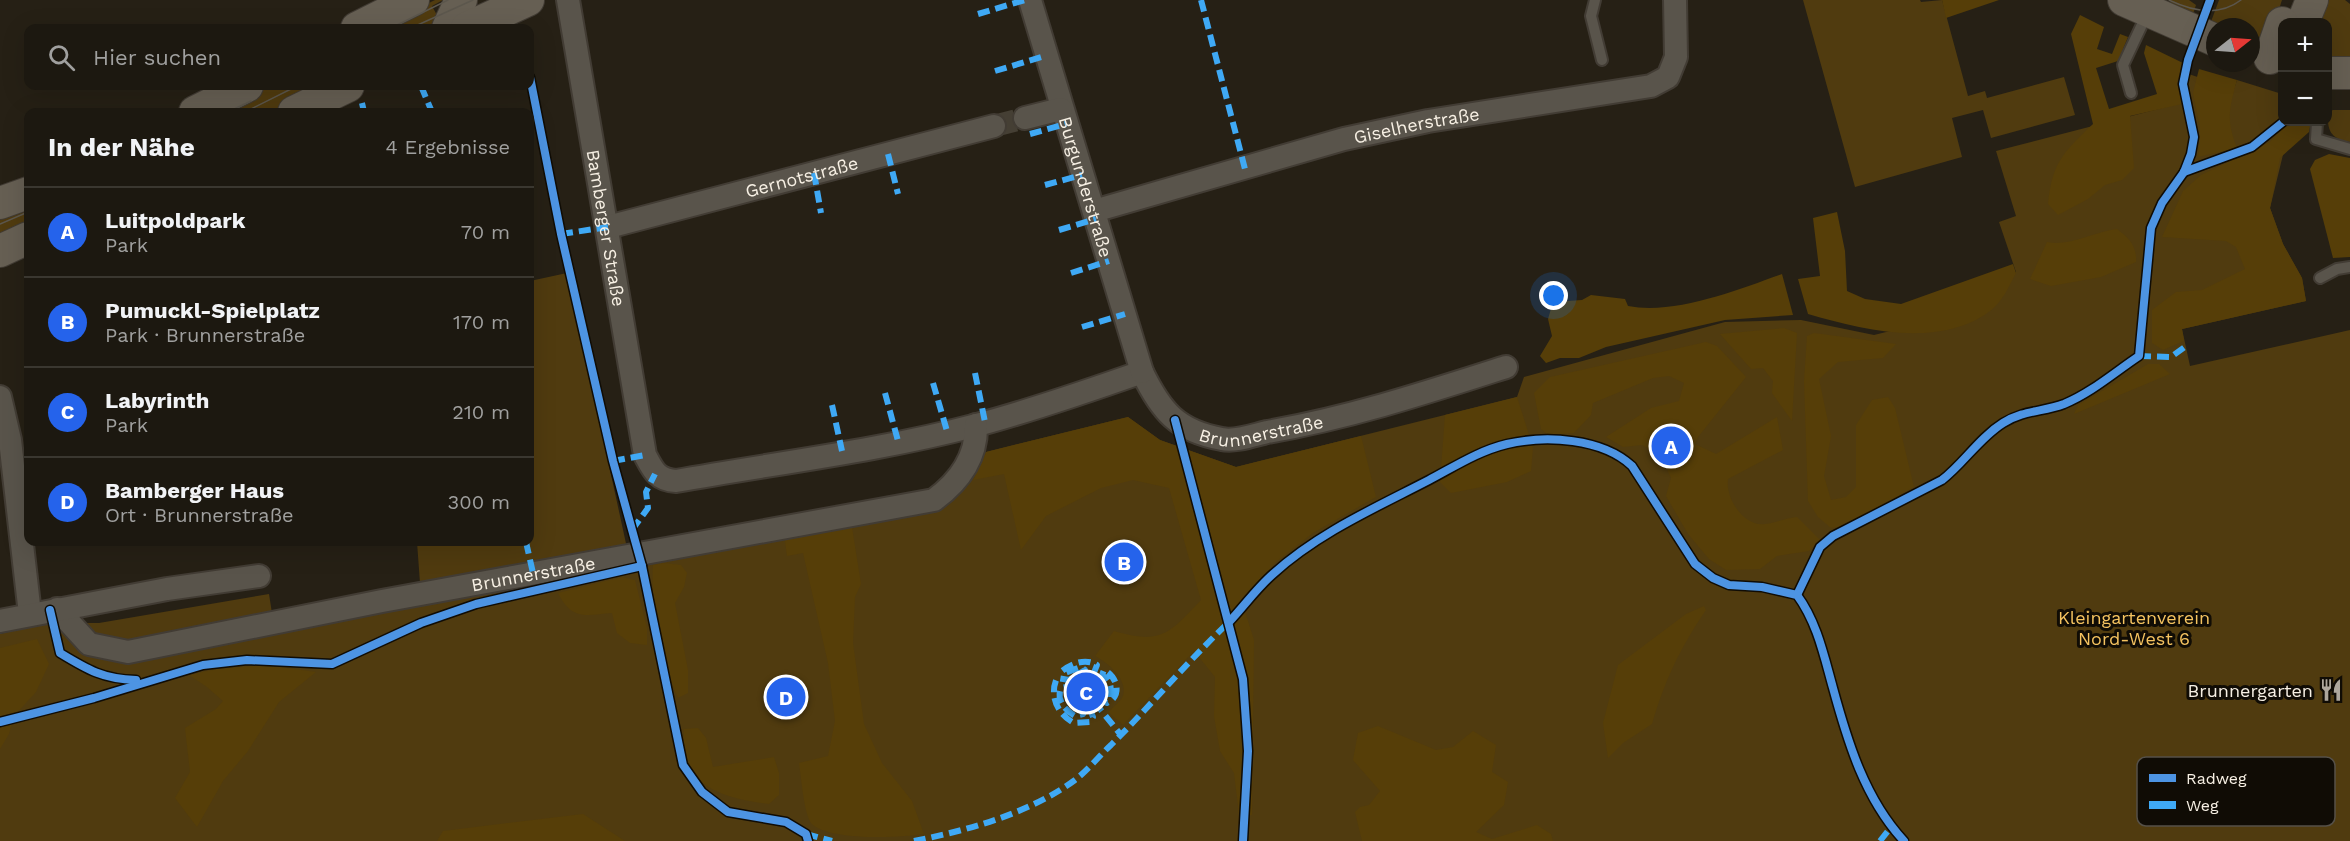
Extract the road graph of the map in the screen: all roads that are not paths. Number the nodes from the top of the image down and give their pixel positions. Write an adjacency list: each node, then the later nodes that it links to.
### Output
1 (413, 0): 11 (main road)
2 (461, 0): 14 (main road)
3 (528, 0): 15 (main road)
4 (568, 0): 35 (street, Bamberger Straße)
5 (1030, 0): 27 (street, Burgunderstraße)
6 (1594, 0): 19 (lane)
7 (1675, 0): 34 (street, Giselherstraße)
8 (2291, 0): 12 (main road)
9 (2312, 0): 13 (main road)
10 (2146, 5): 17 (main road); 24 (lane)
11 (364, 13)
12 (2285, 18)
13 (2305, 18)
14 (450, 24)
15 (476, 24)
16 (2278, 34): 18 (main road)
17 (2206, 35)
18 (2268, 57)
19 (1602, 60)
20 (2332, 73): 21 (main road)
21 (2350, 73)
22 (239, 90): 25 (main road)
23 (340, 90): 26 (main road)
24 (2131, 93)
25 (203, 108)
26 (302, 108)
27 (1061, 109): 28 (street); 34 (street, Burgunderstraße)
28 (1025, 118)
29 (994, 126): 35 (street, Gernotstraße)
30 (2317, 126): 31 (lane)
31 (2350, 149)
32 (24, 194): 33 (main road)
33 (0, 203)
34 (1094, 211): 41 (street, Burgunderstraße)
35 (608, 226): 43 (street, Bamberger Straße)
36 (24, 240): 37 (main road)
37 (0, 250)
38 (2350, 267): 39 (lane)
39 (2320, 278)
40 (1506, 367): 41 (street, Brunnerstraße)
41 (1142, 372): 43 (street)
42 (0, 397): 46 (street)
43 (976, 425): 45 (street, Brunnerstraße)
44 (259, 576): 45 (street)
45 (57, 609): 46 (street)
46 (30, 614): 47 (street)
47 (0, 621)

